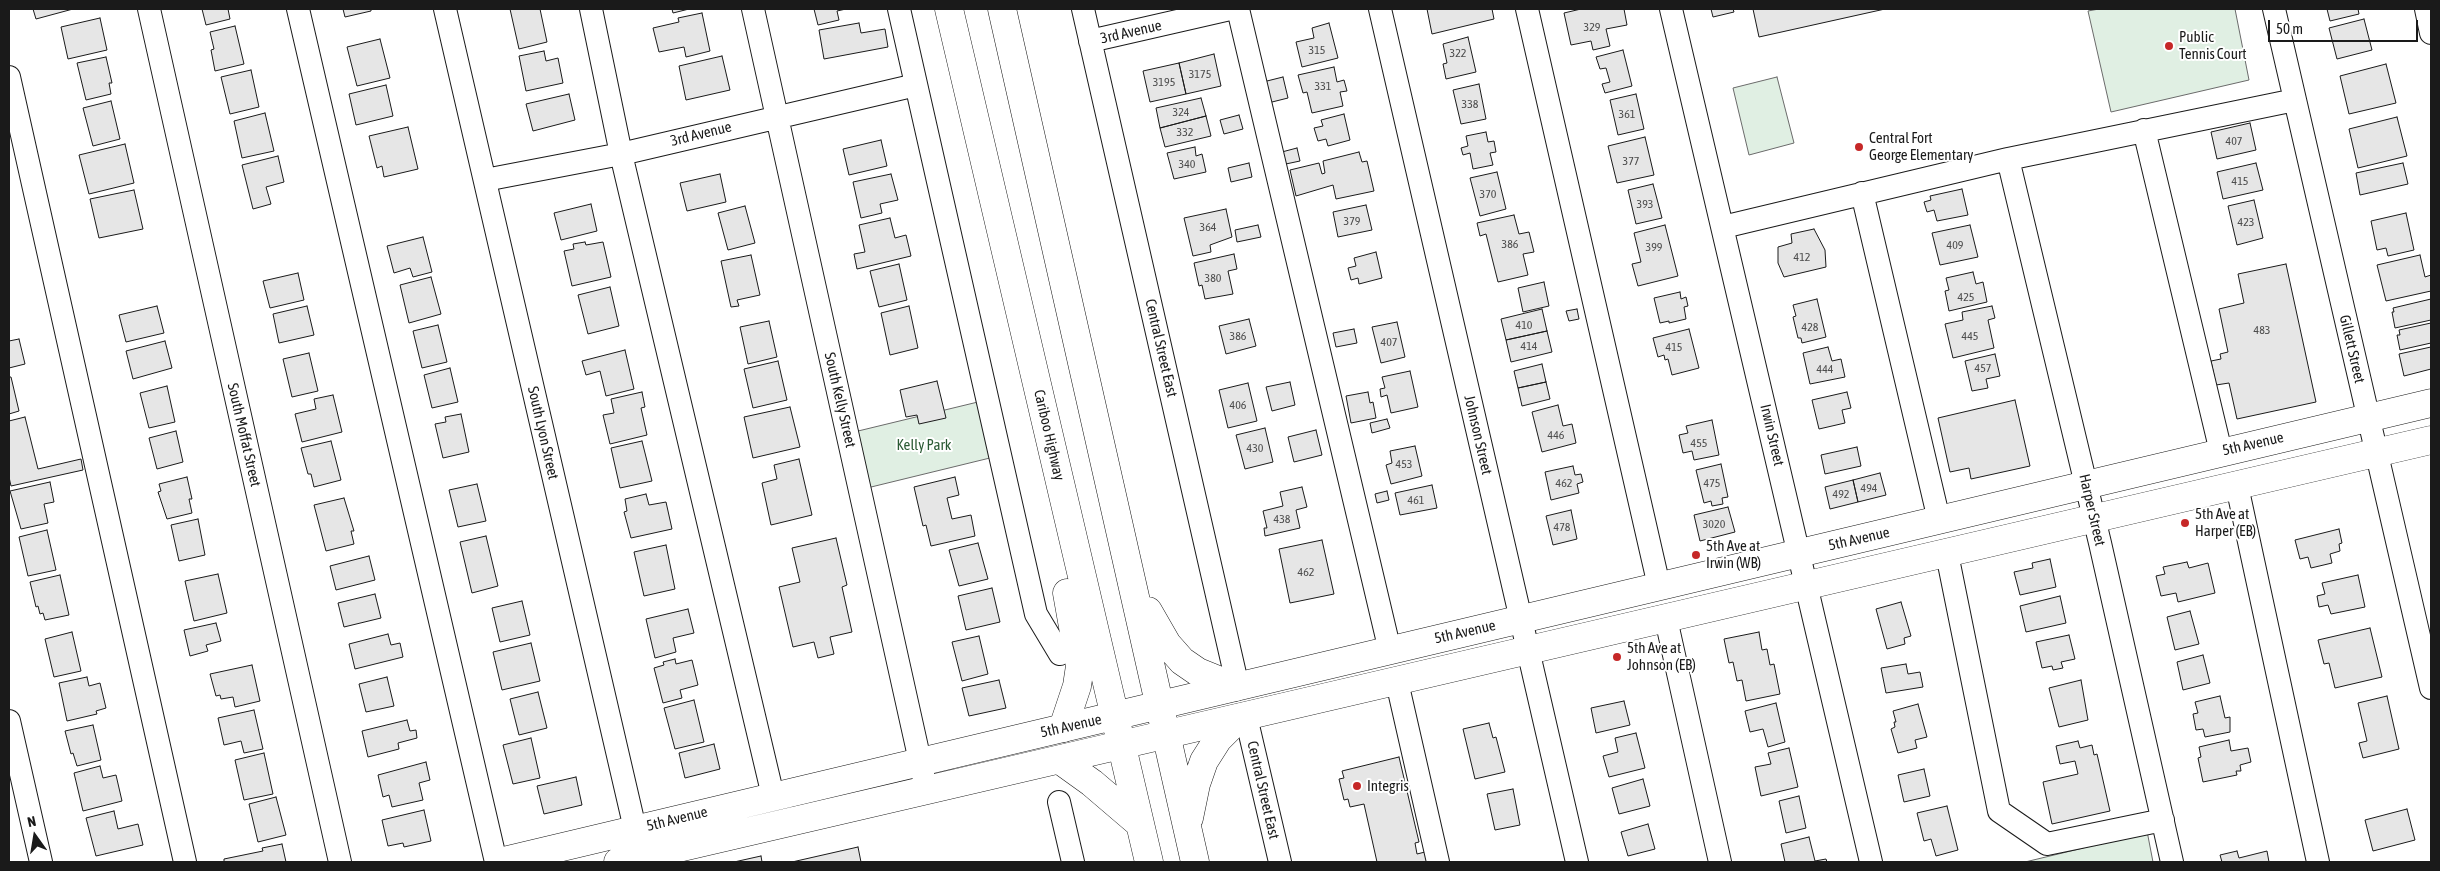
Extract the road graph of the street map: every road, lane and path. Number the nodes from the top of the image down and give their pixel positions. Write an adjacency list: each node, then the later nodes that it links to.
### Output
1 (149, 9): 71 (street, South Moffat Street)
2 (298, 9): 72 (street)
3 (445, 9): 26 (street, South Lyon Street)
4 (591, 9): 24 (street)
5 (752, 9): 22 (street, South Kelly Street)
6 (899, 9): 20 (street)
7 (949, 9): 29 (main road, Cariboo Highway)
8 (1002, 9): 41 (main road)
9 (1083, 9): 18 (street, Central Street East)
10 (1230, 9): 18 (street, 3rd Avenue)
11 (1238, 9): 46 (street)
12 (1380, 9): 44 (street, Johnson Street)
13 (1527, 9): 42 (street)
14 (1671, 9): 28 (street, Irwin Street)
15 (2274, 9): 21 (street, Gillett Street)
16 (2426, 9): 17 (street)
17 (2431, 33)
18 (1090, 41): 50 (street, Central Street East)
19 (9, 77): 70 (street)
20 (916, 85): 22 (street, 3rd Avenue); 48 (street)
21 (2295, 100): 23 (street); 31 (street, Gillett Street)
22 (776, 116): 24 (street, 3rd Avenue); 60 (street, South Kelly Street)
23 (2144, 130): 25 (street); 33 (street)
24 (621, 154): 26 (street, 3rd Avenue); 62 (street)
25 (2008, 159): 27 (street); 35 (street, Harper Street)
26 (485, 180): 67 (street, South Lyon Street)
27 (1862, 193): 28 (street); 37 (street)
28 (1723, 227): 39 (street, Irwin Street)
29 (1017, 301): 53 (main road, Cariboo Highway); 56 (main road)
30 (2431, 402): 31 (main road, 5th Avenue)
31 (2368, 418): 33 (main road, 5th Avenue); 34 (street, Gillett Street)
32 (2431, 440): 34 (main road, 5th Avenue)
33 (2221, 452): 35 (main road, 5th Avenue)
34 (2377, 453): 36 (main road, 5th Avenue); 51 (street, Gillett Street)
35 (2086, 485): 37 (main road, 5th Avenue); 38 (street, Harper Street)
36 (2237, 486): 38 (main road, 5th Avenue); 84 (street)
37 (1939, 520): 39 (main road, 5th Avenue)
38 (2094, 520): 40 (main road, 5th Avenue); 64 (street, Harper Street)
39 (1799, 553): 42 (main road, 5th Avenue); 43 (street, Irwin Street)
40 (1947, 554): 43 (main road, 5th Avenue); 64 (street)
41 (1134, 586): 50 (main road); 52 (main road)
42 (1659, 586): 44 (main road, 5th Avenue)
43 (1808, 586): 45 (main road, 5th Avenue); 82 (street, Irwin Street)
44 (1520, 619): 46 (main road, 5th Avenue); 47 (street, Johnson Street)
45 (1666, 619): 47 (main road, 5th Avenue); 81 (street)
46 (1390, 650): 50 (main road, 5th Avenue)
47 (1528, 652): 49 (main road, 5th Avenue); 80 (street, Johnson Street)
48 (1060, 654)
49 (1397, 682): 54 (main road, 5th Avenue); 79 (street)
50 (1236, 687): 52 (main road, 5th Avenue)
51 (2431, 688)
52 (1160, 705): 53 (main road, 5th Avenue); 57 (main road)
53 (1115, 716): 56 (main road, 5th Avenue); 58 (main road, Cariboo Highway)
54 (1242, 718): 57 (main road, 5th Avenue); 66 (main road); 78 (street, Central Street East)
55 (9, 722): 69 (street)
56 (1063, 728): 60 (main road, 5th Avenue)
57 (1167, 735): 58 (main road, 5th Avenue); 66 (main road)
58 (1131, 744): 59 (main road, 5th Avenue); 65 (main road, Cariboo Highway); 76 (main road)
59 (1060, 760): 61 (main road, 5th Avenue); 65 (main road)
60 (920, 762): 61 (street, South Kelly Street); 62 (main road, 5th Avenue)
61 (927, 791): 68 (main road, 5th Avenue)
62 (773, 796): 67 (main road, 5th Avenue)
63 (1060, 802): 74 (street)
64 (2163, 820): 83 (street, Harper Street)
65 (1140, 824): 75 (main road, Cariboo Highway)
66 (1187, 827): 77 (main road)
67 (635, 830): 68 (street, South Lyon Street); 73 (main road, 5th Avenue)
68 (634, 860)
69 (41, 862)
70 (185, 862)
71 (340, 862)
72 (496, 862)
73 (499, 862)
74 (1072, 862)
75 (1149, 862)
76 (1168, 862)
77 (1196, 862)
78 (1280, 862)
79 (1438, 862)
80 (1577, 862)
81 (1720, 862)
82 (1871, 862)
83 (2172, 862)
84 (2318, 862)

